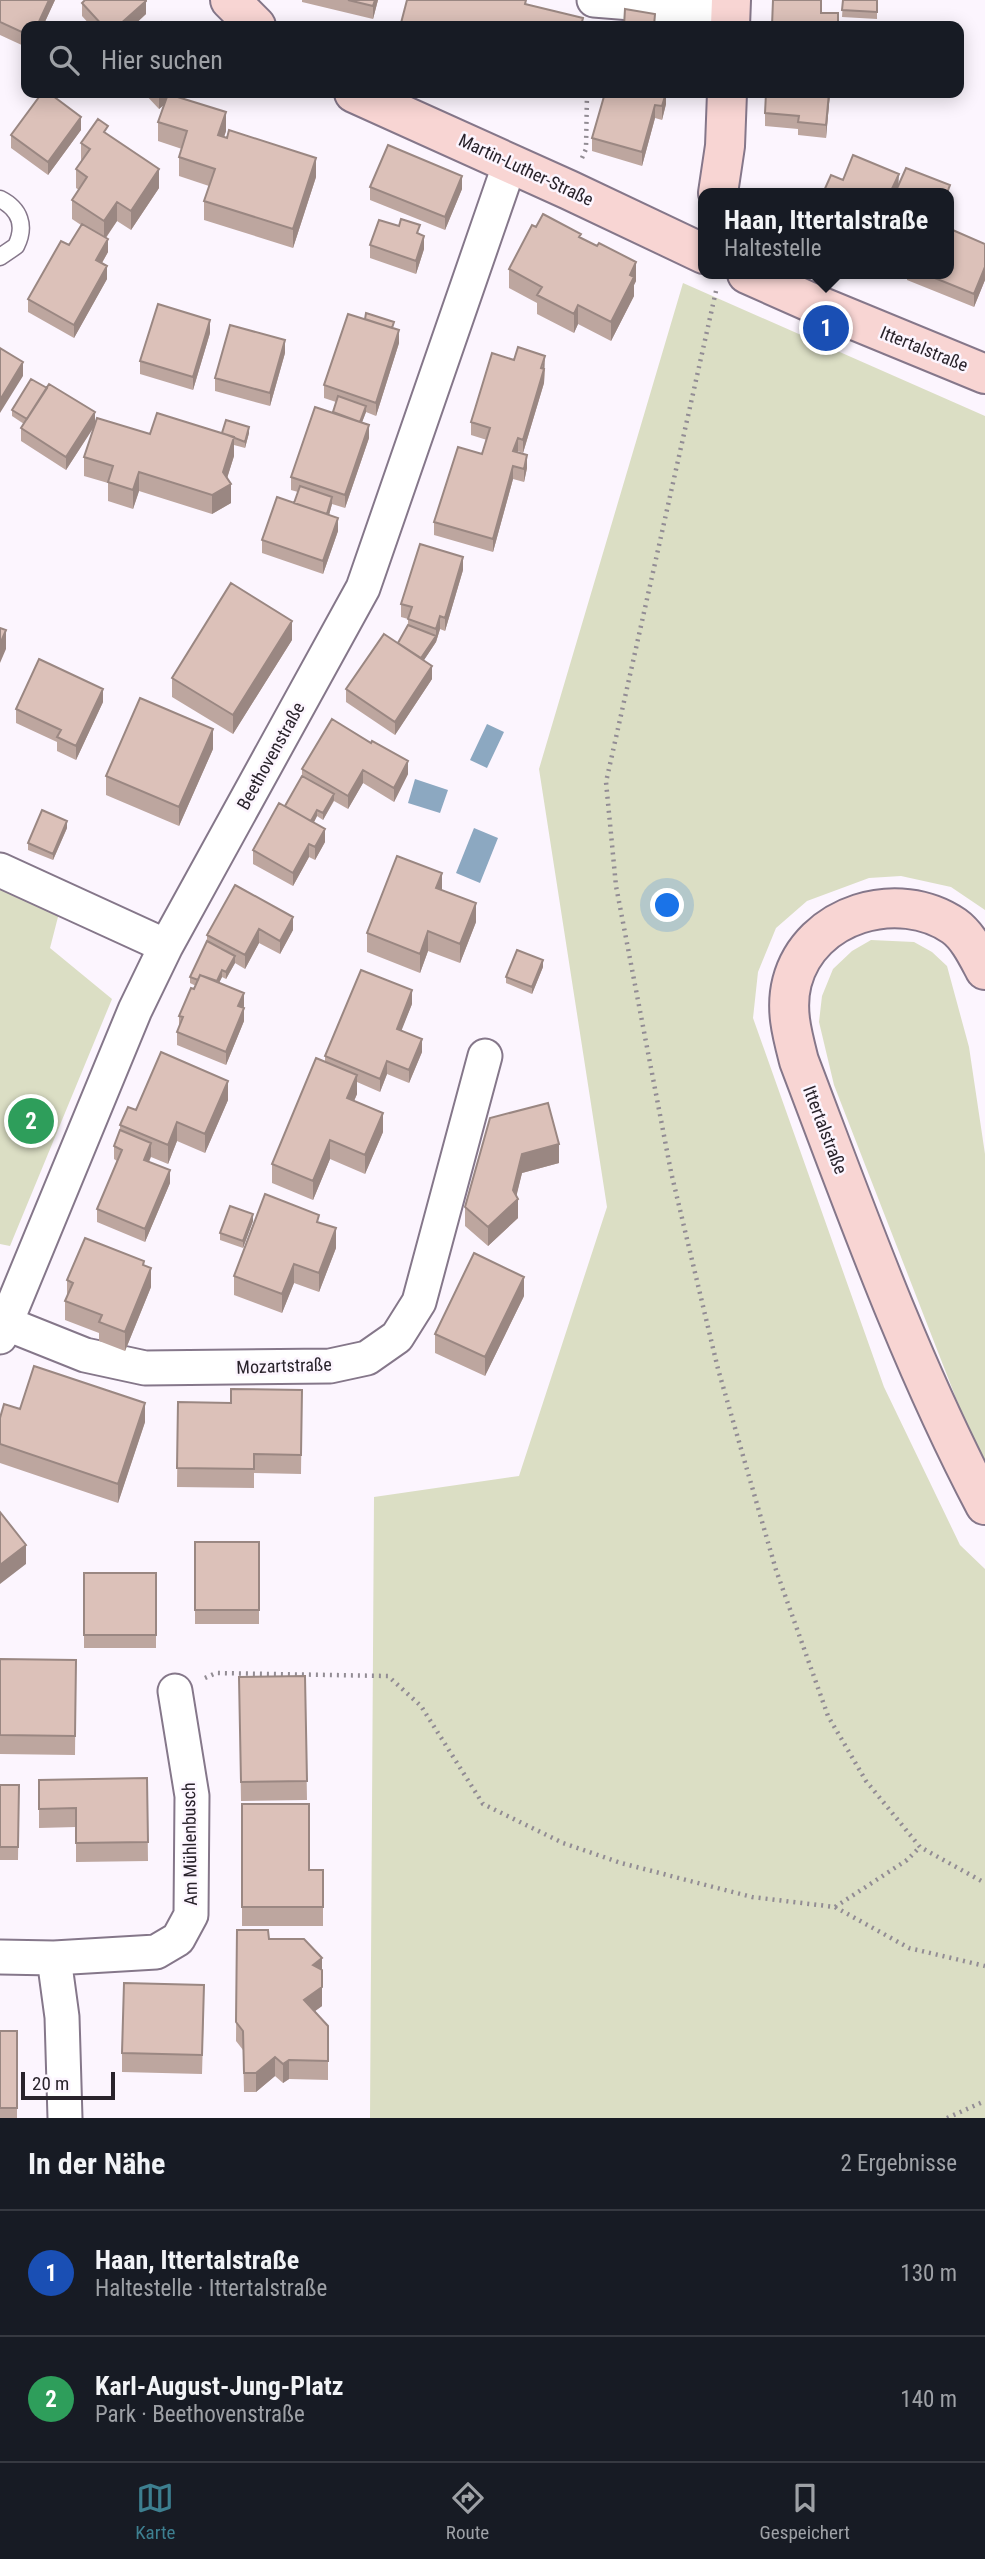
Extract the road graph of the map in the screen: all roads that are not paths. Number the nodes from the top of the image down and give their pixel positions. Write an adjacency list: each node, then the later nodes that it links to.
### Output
1 (230, 0): 5 (main road)
2 (594, 0): 3 (street)
3 (648, 2): 4 (street)
4 (731, 13)
5 (251, 21)
6 (365, 98): 8 (main road, Martin-Luther-Straße)
7 (727, 98): 9 (main road)
8 (510, 163): 11 (main road, Martin-Luther-Straße); 16 (street, Beethovenstraße)
9 (719, 188)
10 (0, 199): 12 (lane)
11 (698, 251)
12 (0, 257)
13 (759, 279): 14 (main road, Ittertalstraße)
14 (985, 374)
15 (0, 870): 16 (street)
16 (166, 946): 19 (street, Beethovenstraße)
17 (985, 970): 20 (main road, Ittertalstraße)
18 (485, 1056): 19 (street, Mozartstraße)
19 (2, 1327)
20 (985, 1505)
21 (175, 1691): 23 (street, Am Mühlenbusch)
22 (0, 1958): 23 (street, Am Mühlenbusch)
23 (54, 1958): 24 (street)
24 (65, 2118)

